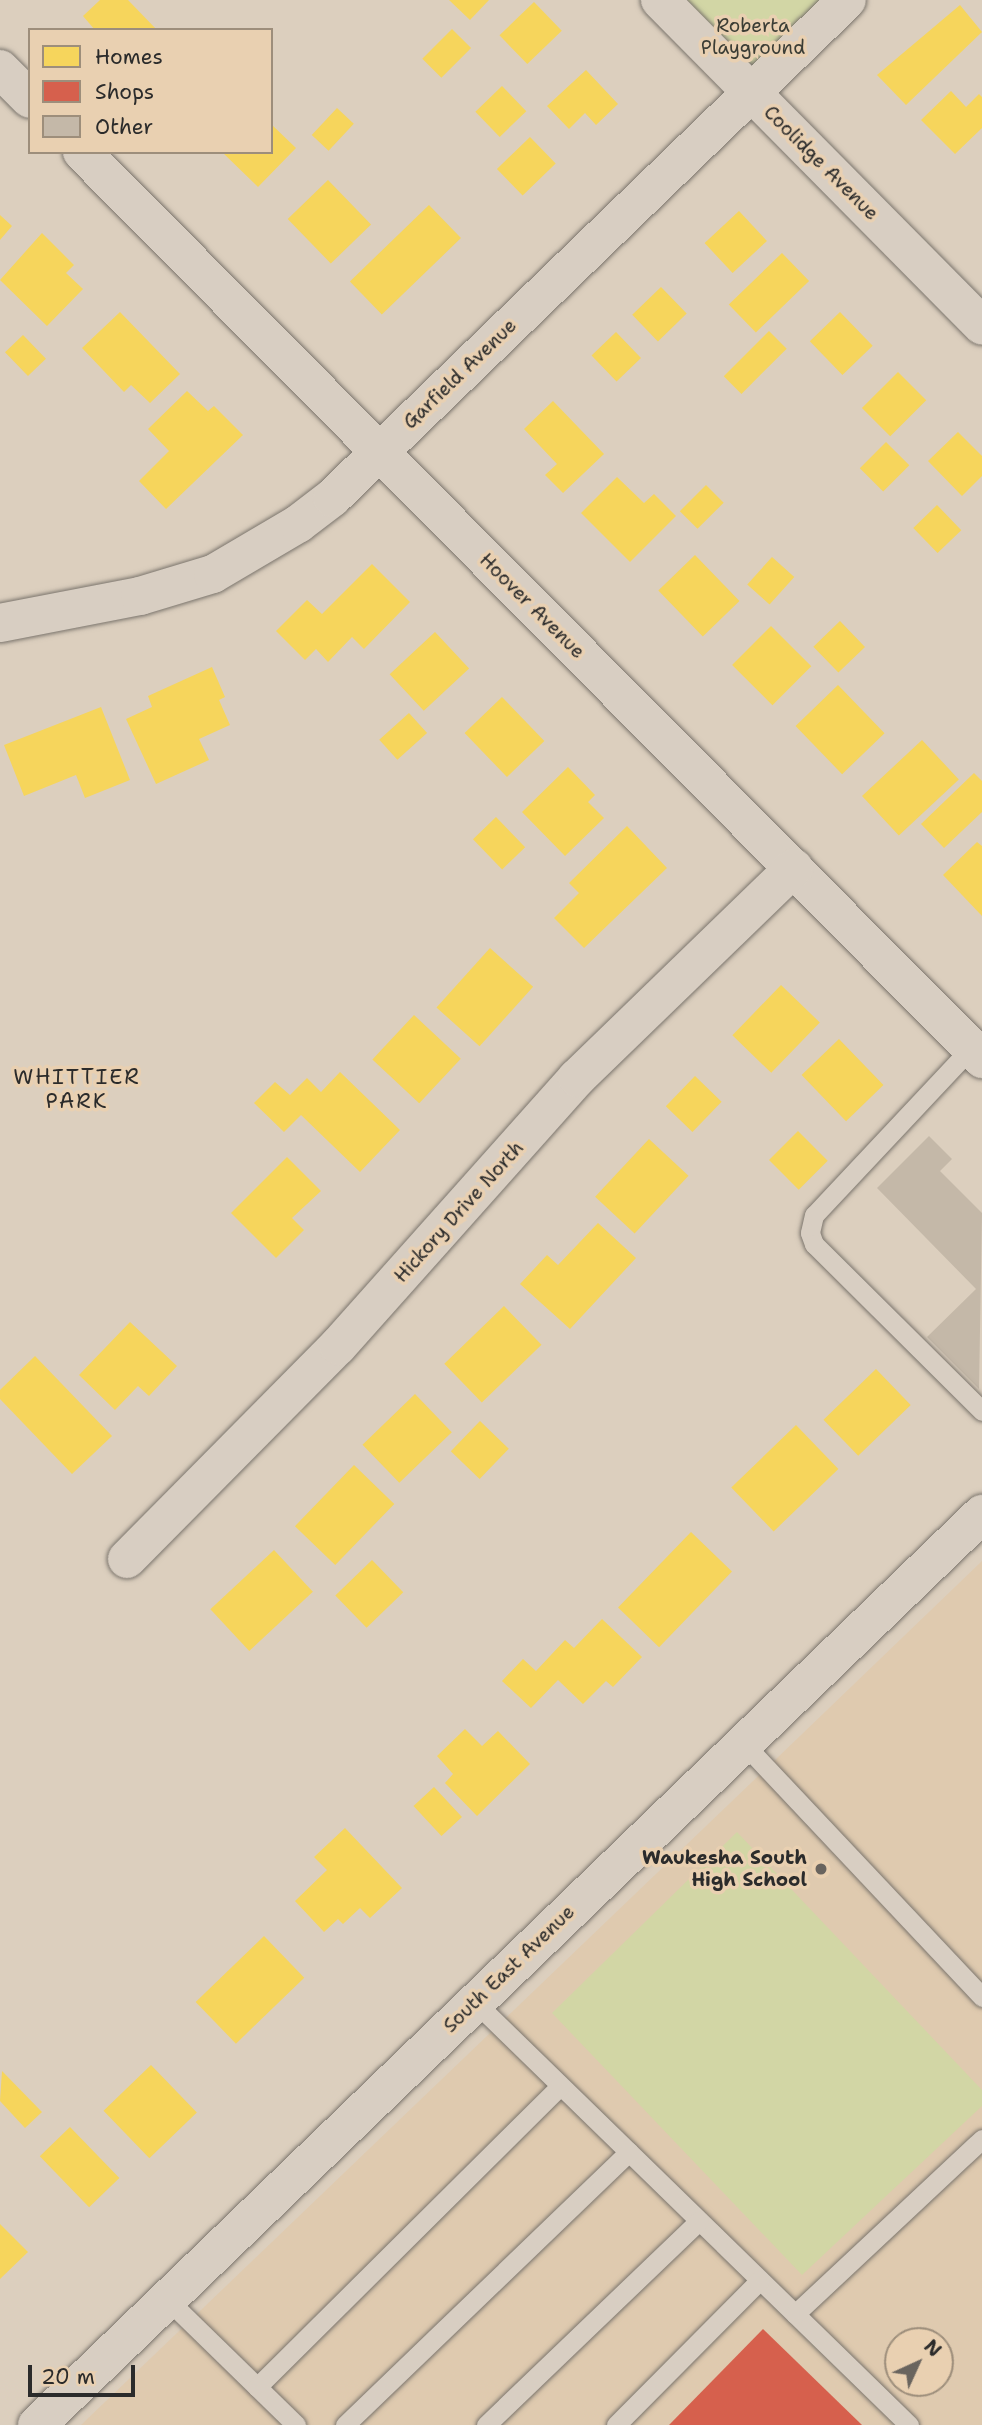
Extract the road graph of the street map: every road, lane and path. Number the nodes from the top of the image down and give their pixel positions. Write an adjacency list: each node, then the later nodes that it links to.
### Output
1 (660, 0): 4 (street, Coolidge Avenue)
2 (847, 0): 4 (street, Garfield Avenue)
3 (0, 69): 5 (street)
4 (752, 92): 7 (street, Coolidge Avenue); 8 (street, Garfield Avenue)
5 (28, 97)
6 (84, 154): 8 (street, Hoover Avenue)
7 (982, 325)
8 (379, 452): 9 (street, Garfield Avenue); 10 (street, Hoover Avenue)
9 (0, 623)
10 (794, 868): 11 (street, Hoover Avenue); 14 (street, Hickory Drive North)
11 (977, 1053): 12 (lane)
12 (982, 1411)
13 (982, 1514): 15 (street, South East Avenue)
14 (127, 1559)
15 (743, 1743): 16 (lane); 17 (street, South East Avenue)
16 (982, 1997)
17 (475, 2003): 18 (lane); 23 (street, South East Avenue)
18 (560, 2086): 20 (lane); 25 (lane)
19 (982, 2138): 24 (lane)
20 (629, 2152): 21 (lane); 28 (lane)
21 (699, 2221): 22 (lane); 29 (lane)
22 (760, 2280): 24 (lane); 30 (lane)
23 (168, 2300): 25 (lane); 26 (street, South East Avenue)
24 (794, 2314): 31 (lane)
25 (257, 2387): 27 (lane)
26 (37, 2425)
27 (296, 2425)
28 (345, 2425)
29 (486, 2425)
30 (616, 2425)
31 (909, 2425)

